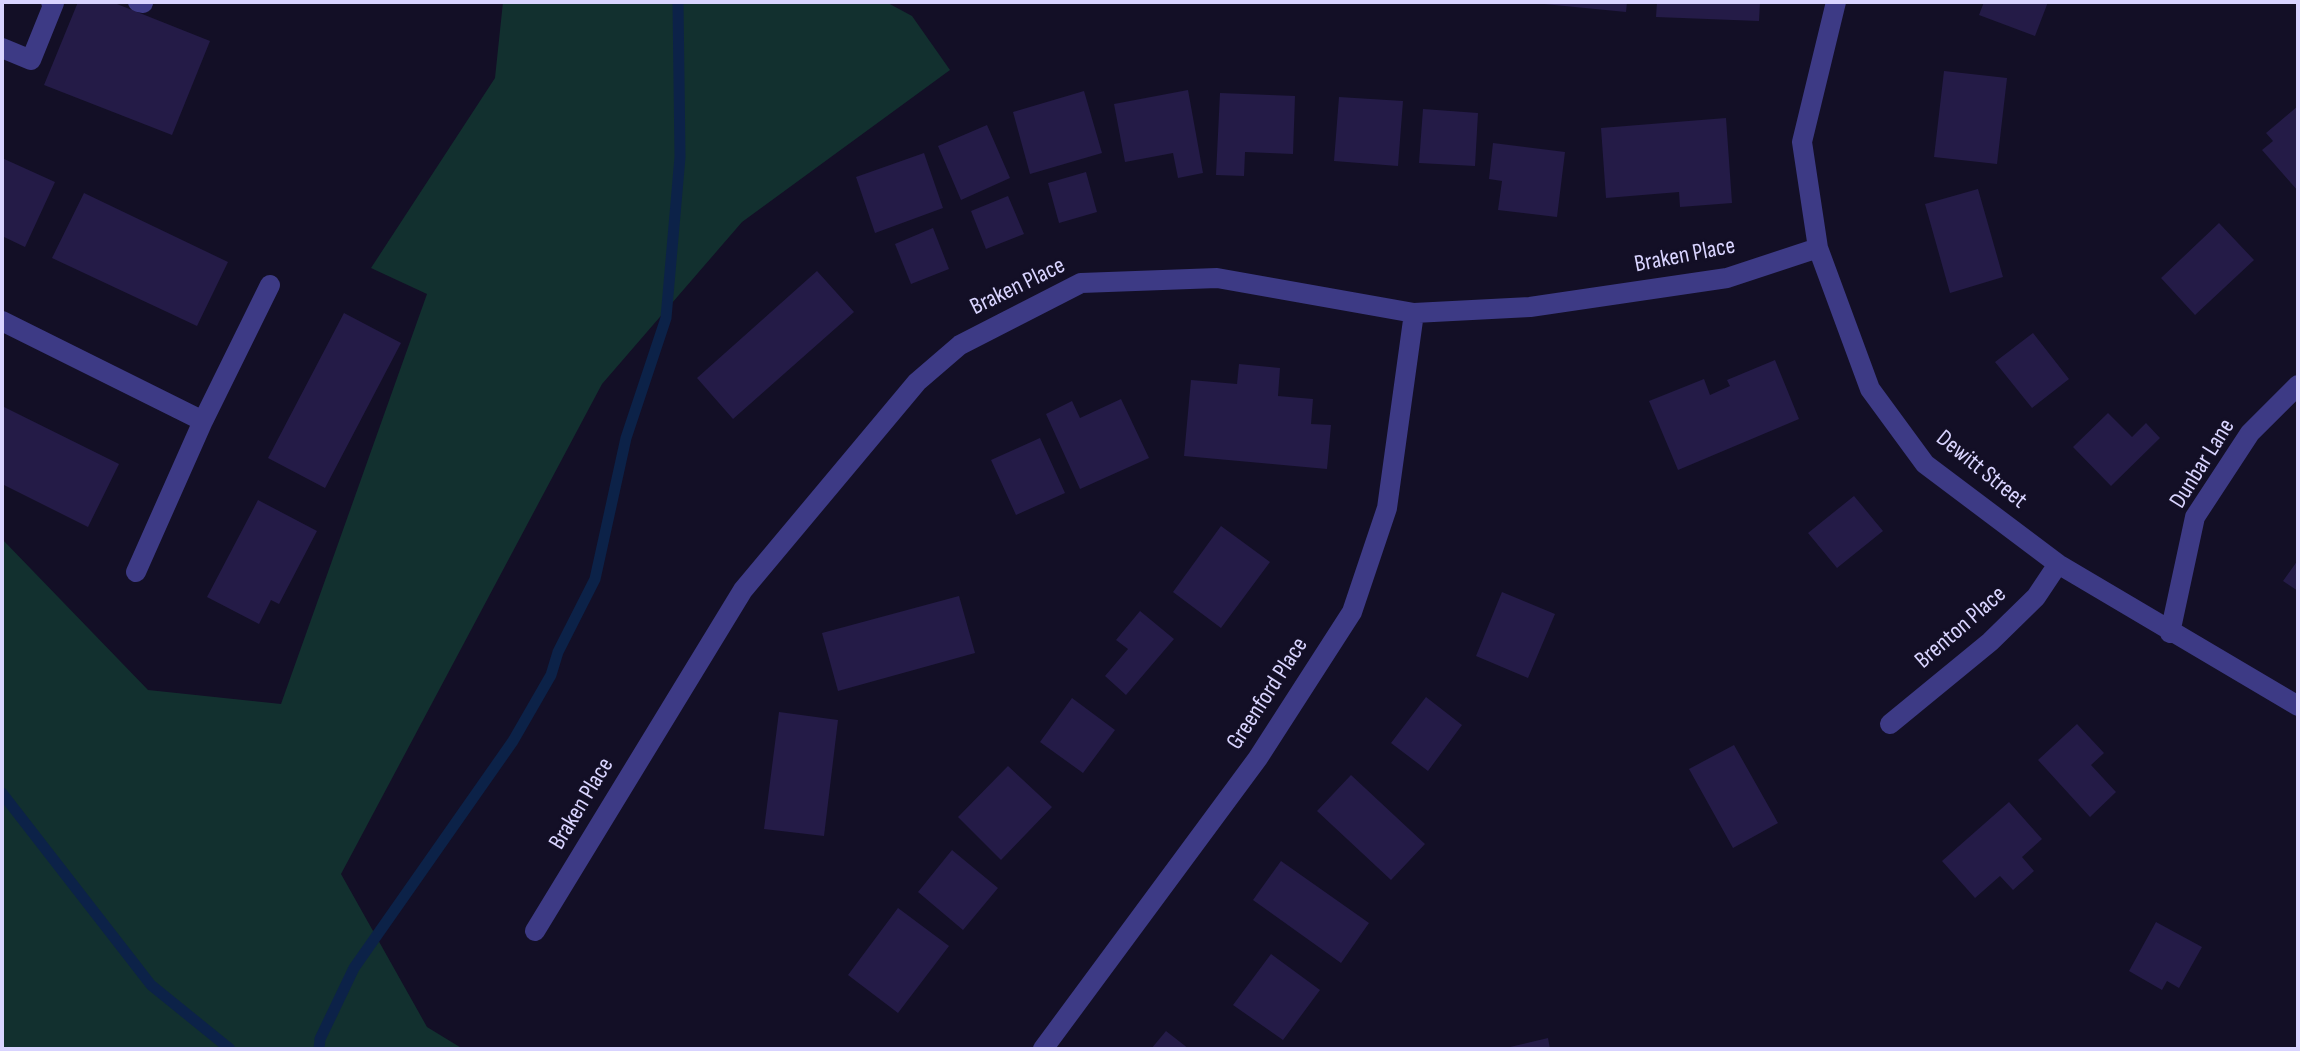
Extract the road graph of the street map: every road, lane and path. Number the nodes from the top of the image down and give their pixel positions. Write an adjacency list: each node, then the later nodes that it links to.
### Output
1 (54, 2): 3 (street)
2 (1836, 2): 4 (street, Dewitt Street)
3 (2, 48)
4 (1818, 248): 6 (street, Braken Place); 10 (street, Dewitt Street)
5 (270, 285): 9 (street)
6 (1414, 313): 15 (street, Braken Place); 16 (street, Greenford Place)
7 (2, 321): 9 (street)
8 (2298, 385): 12 (street, Dunbar Lane)
9 (203, 421): 11 (street)
10 (2058, 564): 12 (street, Dewitt Street); 14 (street, Brenton Place)
11 (136, 572)
12 (2170, 633): 13 (street, Dewitt Street)
13 (2298, 706)
14 (1890, 724)
15 (535, 931)
16 (1043, 1049)

